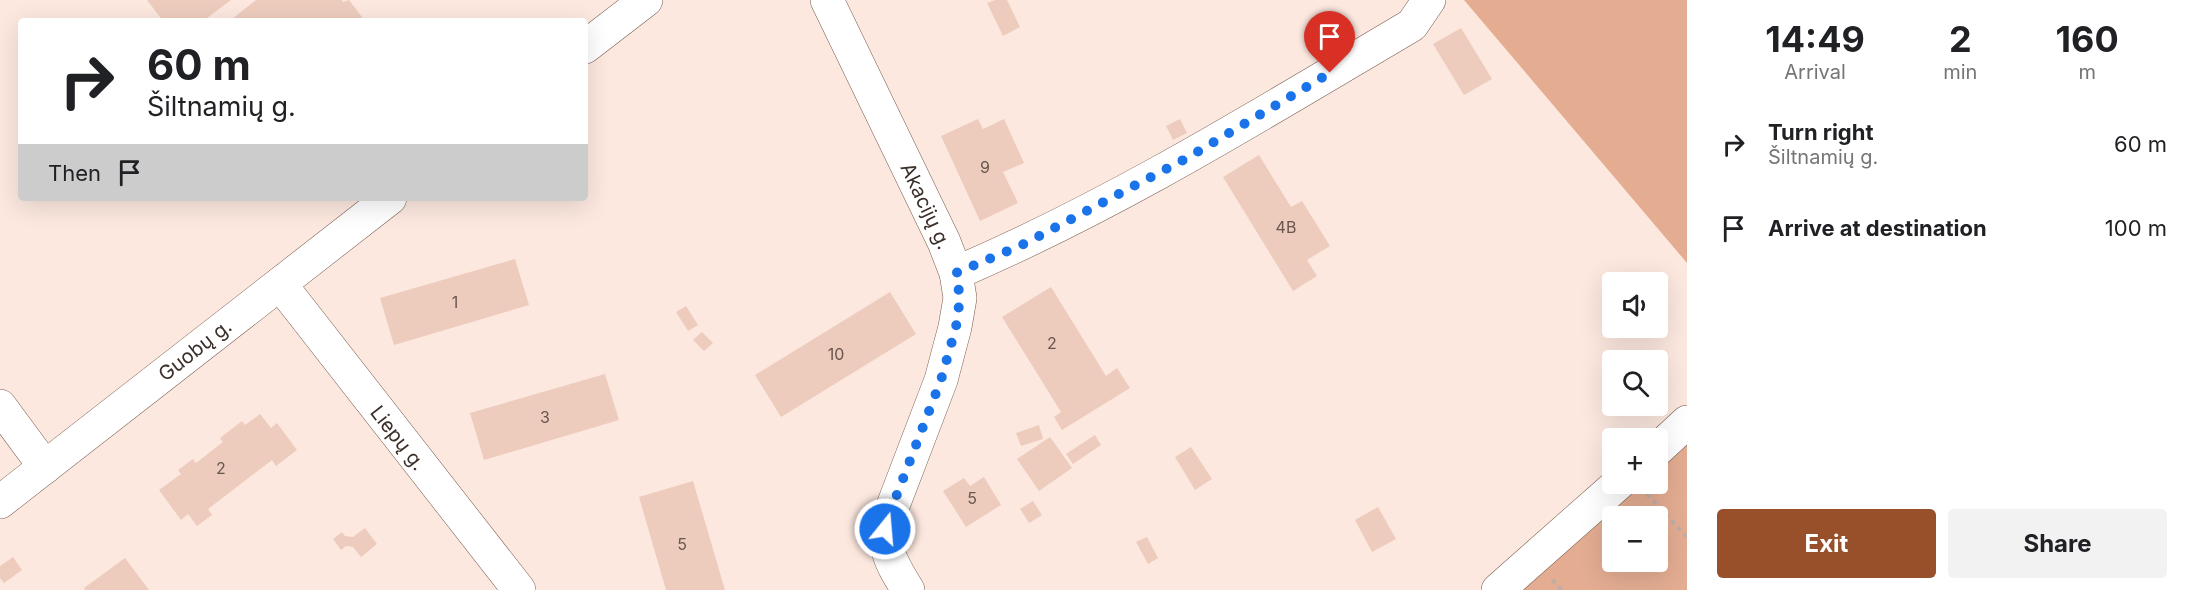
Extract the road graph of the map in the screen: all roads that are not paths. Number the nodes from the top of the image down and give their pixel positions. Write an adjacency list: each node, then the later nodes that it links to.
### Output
1 (646, 0): 4 (street)
2 (827, 0): 6 (street, Akacijų g.)
3 (1430, 0): 6 (street)
4 (588, 45)
5 (386, 201): 7 (street, Guobų g.)
6 (956, 273): 15 (street, Akacijų g.)
7 (280, 284): 11 (street, Guobų g.); 14 (street, Liepų g.)
8 (0, 406): 11 (street)
9 (1687, 422): 10 (street)
10 (1668, 440)
11 (45, 467): 13 (street, Guobų g.)
12 (1623, 494): 16 (street)
13 (0, 502)
14 (519, 590)
15 (908, 590)
16 (1498, 590)

